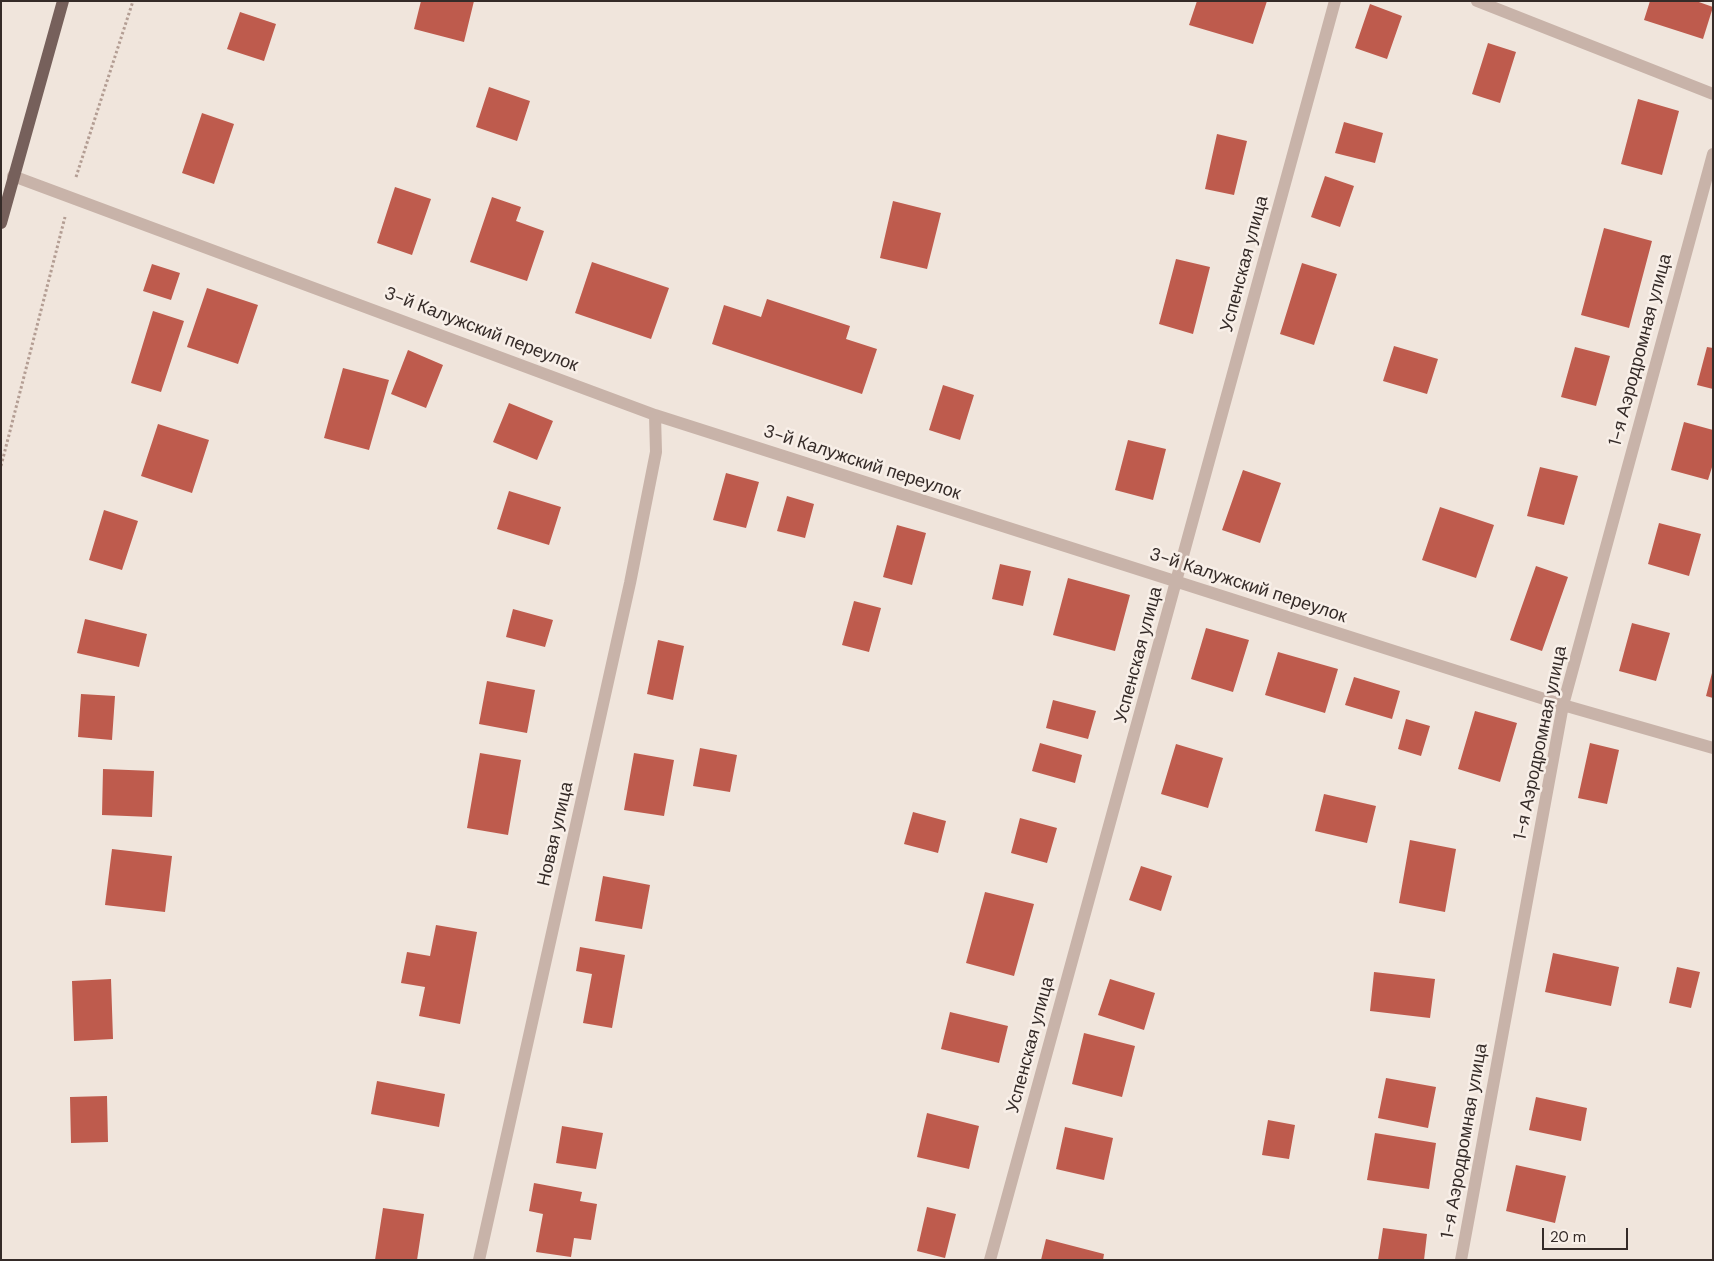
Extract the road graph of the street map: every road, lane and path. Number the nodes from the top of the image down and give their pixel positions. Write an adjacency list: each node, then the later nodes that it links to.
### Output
1 (63, 1): 7 (main road)
2 (132, 1): 8 (path)
3 (1335, 1): 12 (street, Успенская улица)
4 (1477, 1): 5 (street)
5 (1713, 94)
6 (1713, 154): 13 (street, 1-я Аэродромная улица)
7 (13, 176): 8 (street, 3-й Калужский переулок); 9 (main road)
8 (71, 195): 10 (street, 3-й Калужский переулок); 11 (path)
9 (1, 223)
10 (655, 415): 12 (street, 3-й Калужский переулок); 15 (street, Новая улица)
11 (1, 466)
12 (1177, 581): 13 (street, 3-й Калужский переулок); 16 (street, Успенская улица)
13 (1563, 704): 14 (street, 3-й Калужский переулок); 17 (street, 1-я Аэродромная улица)
14 (1713, 748)
15 (479, 1260)
16 (990, 1260)
17 (1461, 1260)

